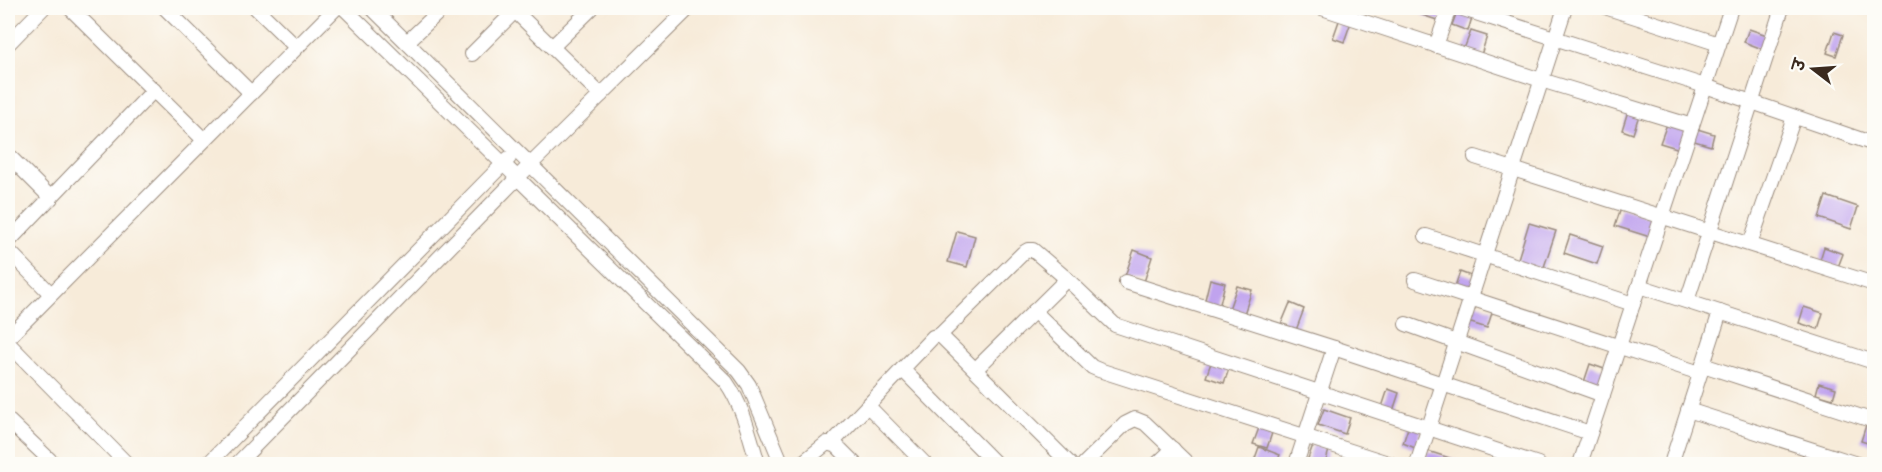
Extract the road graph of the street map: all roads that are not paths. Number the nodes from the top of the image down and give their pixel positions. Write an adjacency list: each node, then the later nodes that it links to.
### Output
1 (42, 8): 21 (street)
2 (70, 8): 29 (street)
3 (165, 8): 30 (street)
4 (256, 8): 24 (street)
5 (336, 8): 24 (street)
6 (344, 8): 40 (street)
7 (372, 8): 20 (street)
8 (442, 8): 20 (street)
9 (592, 8): 25 (street)
10 (689, 8): 31 (street)
11 (1449, 8): 23 (street)
12 (1460, 8): 19 (street)
13 (1565, 8): 19 (street)
14 (1608, 8): 22 (street)
15 (1731, 8): 22 (street)
16 (1782, 8): 32 (street)
17 (517, 9): 25 (street); 26 (street)
18 (1322, 9): 23 (street)
19 (1555, 37): 27 (street); 28 (street)
20 (407, 42): 37 (street)
21 (8, 44)
22 (1719, 44): 28 (street)
23 (1436, 46): 27 (street)
24 (296, 47): 30 (street)
25 (552, 47): 31 (street)
26 (472, 54)
27 (1541, 80): 34 (street); 42 (street)
28 (1705, 86): 32 (street); 34 (street)
29 (154, 90): 35 (street); 44 (street)
30 (251, 93): 35 (street)
31 (601, 95): 41 (street)
32 (1751, 102): 33 (street); 46 (street)
33 (1794, 117): 36 (street); 49 (street)
34 (1692, 126): 45 (street)
35 (204, 140): 57 (street)
36 (1875, 144)
37 (516, 150): 40 (street); 41 (street)
38 (8, 155): 44 (street)
39 (1476, 157): 42 (street)
40 (503, 164): 43 (street); 88 (street)
41 (531, 164): 43 (street); 91 (street)
42 (1513, 169): 45 (street); 51 (street)
43 (517, 179): 89 (street); 90 (street)
44 (51, 198): 48 (street)
45 (1662, 215): 46 (street); 56 (street)
46 (1709, 231): 49 (street); 59 (street)
47 (1426, 236): 51 (street)
48 (8, 242)
49 (1750, 244): 55 (street)
50 (8, 250): 57 (street)
51 (1485, 255): 58 (street); 60 (street)
52 (1067, 279): 61 (street); 64 (street); 75 (street)
53 (1415, 280): 58 (street)
54 (1126, 282): 69 (street)
55 (1875, 284)
56 (1639, 286): 59 (street); 60 (street)
57 (51, 294): 65 (street)
58 (1470, 299): 66 (street); 68 (street)
59 (1687, 301): 62 (street)
60 (1633, 304): 68 (street)
61 (1034, 311): 72 (street); 83 (street)
62 (1720, 312): 70 (street); 73 (street)
63 (1406, 324): 66 (street)
64 (940, 335): 71 (street); 72 (street)
65 (8, 338)
66 (1457, 342): 74 (street); 76 (street)
67 (8, 344): 87 (street)
68 (1618, 347): 73 (street); 76 (street)
69 (1334, 348): 74 (street); 75 (street)
70 (1875, 362)
71 (902, 369): 77 (street); 95 (street)
72 (976, 369): 96 (street)
73 (1701, 369): 78 (street); 80 (street)
74 (1443, 384): 81 (street); 82 (street)
75 (1319, 393): 81 (street); 83 (street)
76 (1603, 395): 82 (street)
77 (868, 406): 84 (street); 94 (street)
78 (1688, 410): 105 (street); 106 (street)
79 (8, 420): 86 (street)
80 (1875, 421)
81 (1429, 428): 102 (street); 103 (street)
82 (1590, 433): 104 (street)
83 (1305, 437): 100 (street); 101 (street)
84 (832, 443): 92 (street); 93 (street)
85 (1173, 449): 97 (street); 98 (street); 99 (street)
86 (54, 465)
87 (127, 465)
88 (208, 465)
89 (237, 465)
90 (758, 465)
91 (782, 465)
92 (801, 465)
93 (855, 465)
94 (925, 465)
95 (996, 465)
96 (1070, 465)
97 (1084, 465)
98 (1157, 465)
99 (1188, 465)
100 (1296, 465)
101 (1391, 465)
102 (1417, 465)
103 (1538, 465)
104 (1580, 465)
105 (1671, 465)
106 (1857, 465)

